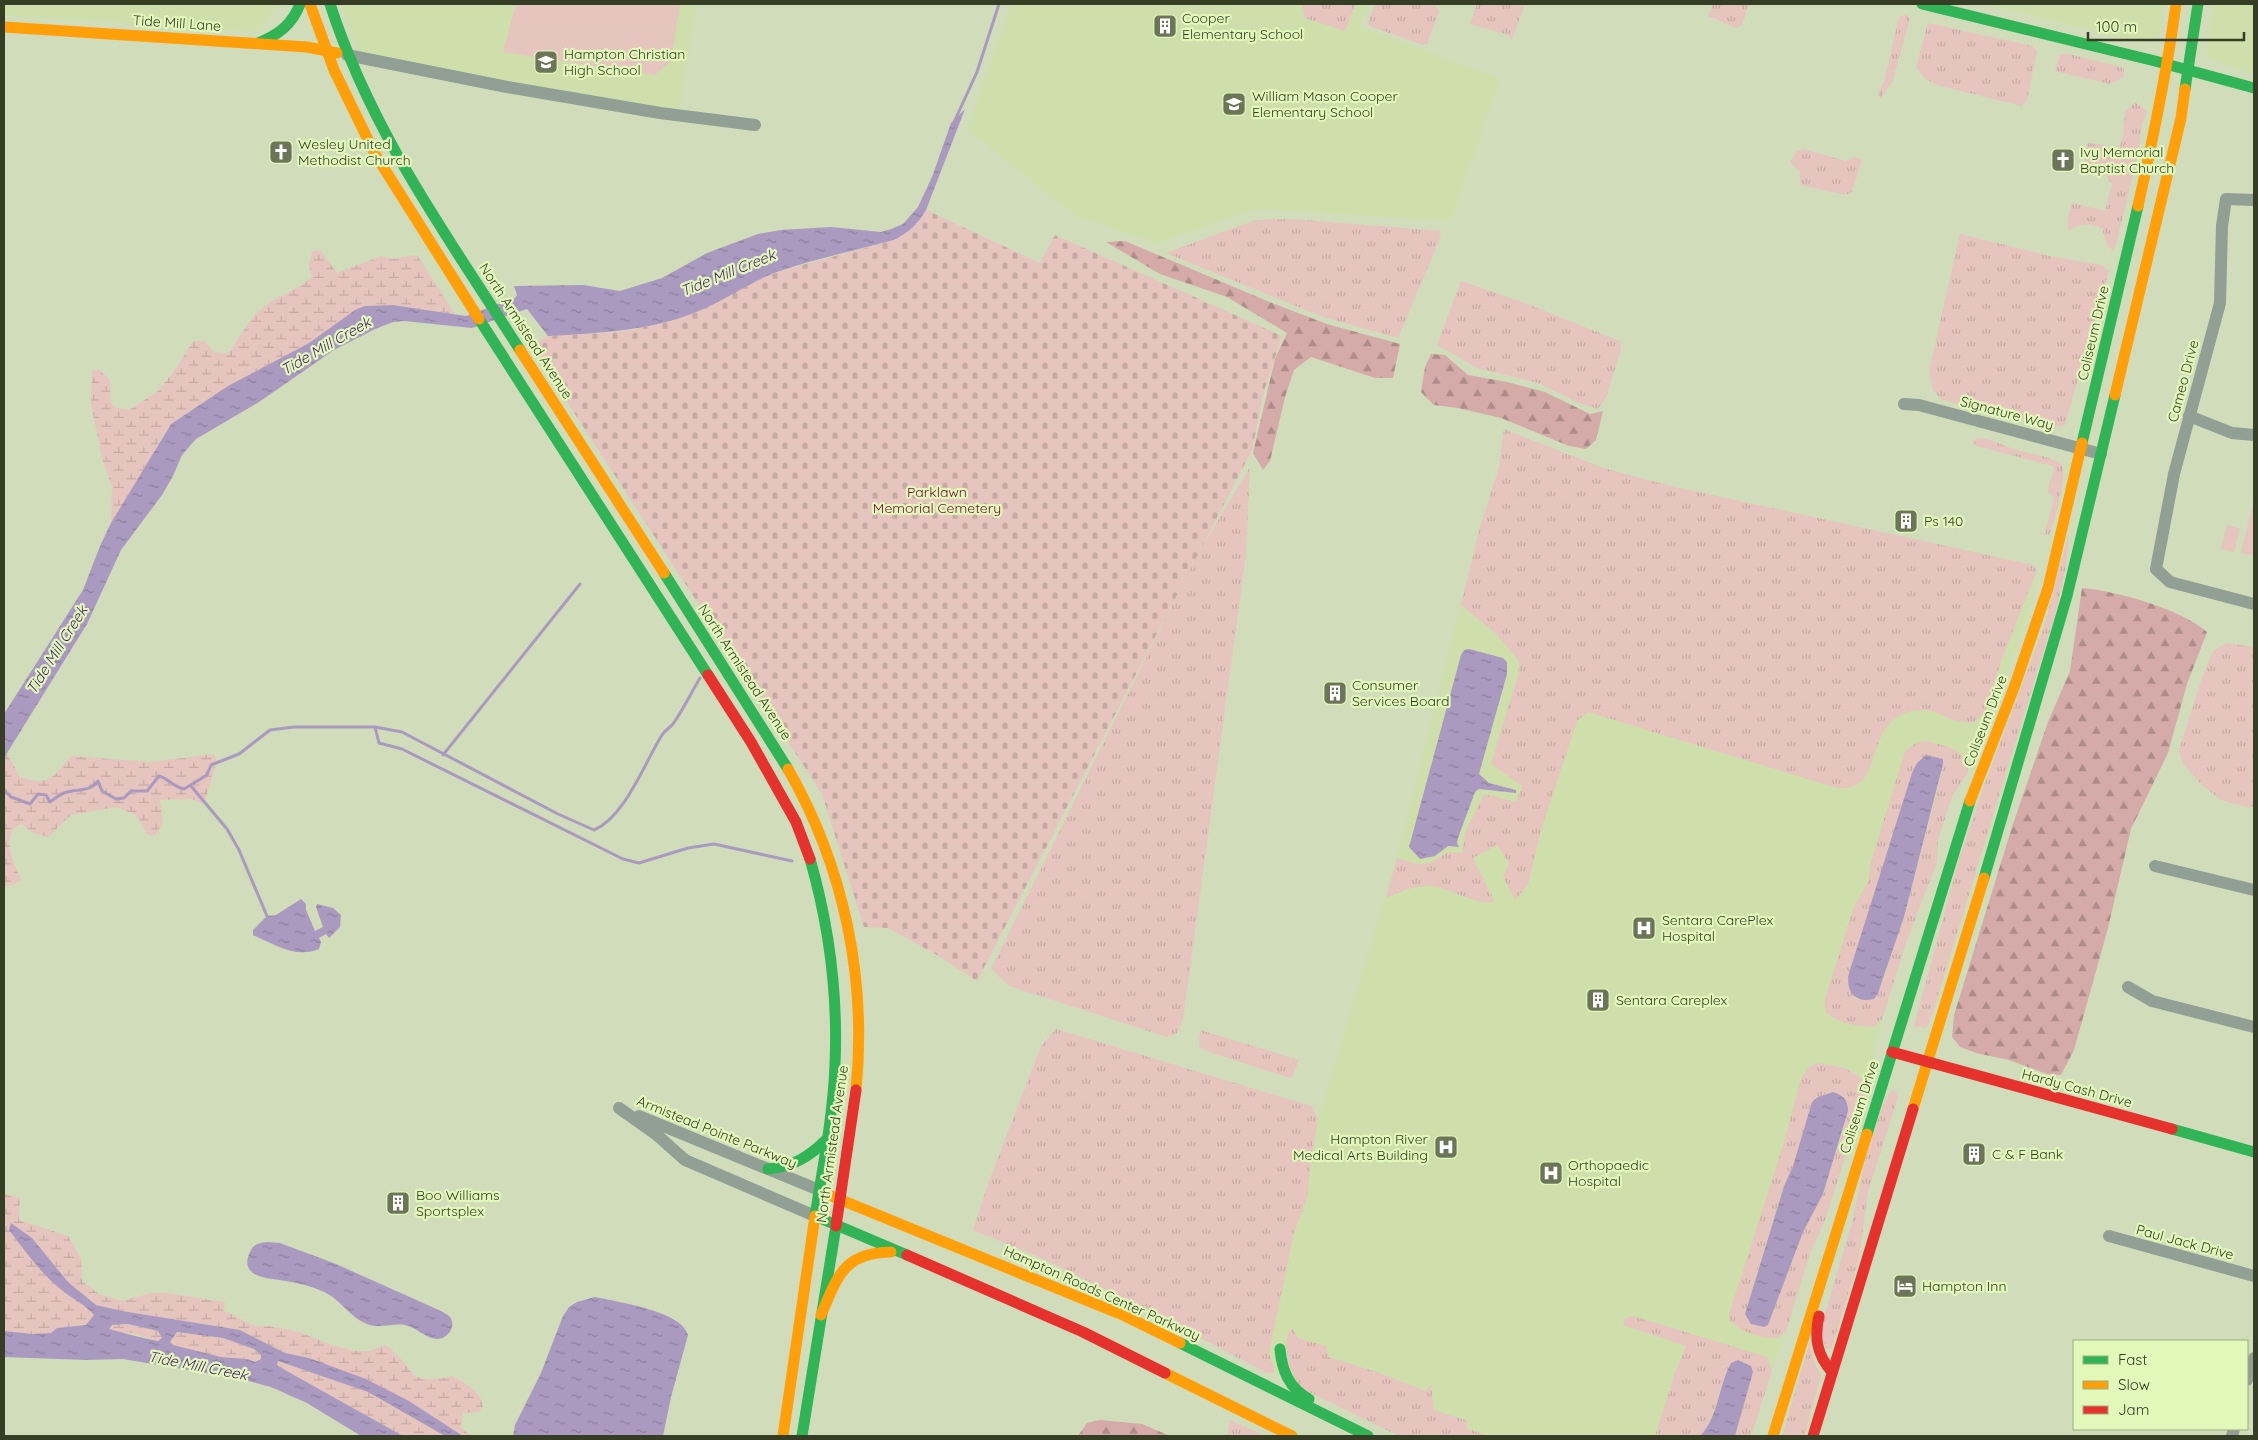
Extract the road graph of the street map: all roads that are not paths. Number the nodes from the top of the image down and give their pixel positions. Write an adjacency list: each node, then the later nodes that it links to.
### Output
1 (300, 4): 8 (main road)
2 (310, 4): 9 (main road, North Armistead Avenue)
3 (330, 4): 10 (main road, North Armistead Avenue)
4 (1922, 4): 11 (main road)
5 (2176, 4): 11 (main road, Coliseum Drive)
6 (2198, 4): 12 (main road)
7 (4, 28): 8 (main road, Tide Mill Lane)
8 (258, 43): 9 (main road, Tide Mill Lane)
9 (325, 50): 10 (main road, Tide Mill Lane); 29 (main road, North Armistead Avenue)
10 (346, 55): 14 (street); 28 (main road, North Armistead Avenue)
11 (2168, 64): 12 (main road); 19 (main road, Coliseum Drive)
12 (2189, 70): 13 (main road); 20 (main road)
13 (2254, 88)
14 (754, 125)
15 (2254, 200): 17 (street, Cameo Drive)
16 (1904, 404): 19 (street, Signature Way)
17 (2189, 416): 18 (street); 21 (street, Cameo Drive)
18 (2254, 435)
19 (2081, 448): 20 (street, Signature Way); 26 (main road, Coliseum Drive)
20 (2102, 454): 27 (main road)
21 (2254, 604)
22 (2155, 866): 23 (street)
23 (2254, 890)
24 (2128, 987): 25 (street)
25 (2254, 1027)
26 (1892, 1052): 27 (main road, Hardy Cash Drive); 31 (main road, Coliseum Drive)
27 (1926, 1062): 30 (main road, Hardy Cash Drive); 46 (main road)
28 (852, 1128): 33 (main road); 36 (main road, North Armistead Avenue)
29 (826, 1140): 32 (main road); 34 (main road, North Armistead Avenue)
30 (2254, 1152)
31 (1860, 1153): 46 (main road); 52 (main road, Coliseum Drive)
32 (768, 1169): 34 (street, Armistead Pointe Parkway); 37 (street, Armistead Pointe Parkway)
33 (853, 1182)
34 (819, 1190): 36 (main road, Hampton Roads Center Parkway); 37 (main road, North Armistead Avenue)
35 (864, 1198): 41 (main road)
36 (840, 1199): 38 (main road, North Armistead Avenue); 41 (main road, Hampton Roads Center Parkway)
37 (815, 1216): 38 (main road); 49 (main road, North Armistead Avenue)
38 (836, 1226): 40 (main road); 43 (main road, North Armistead Avenue)
39 (2108, 1236): 42 (street, Paul Jack Drive)
40 (902, 1253): 43 (main road); 51 (main road)
41 (1010, 1268): 48 (main road, Hampton Roads Center Parkway)
42 (2254, 1276)
43 (821, 1315): 50 (main road, North Armistead Avenue)
44 (1280, 1349): 48 (main road)
45 (2254, 1358): 47 (street)
46 (1832, 1372): 53 (main road)
47 (2248, 1377)
48 (1372, 1434)
49 (783, 1436)
50 (802, 1436)
51 (1292, 1436)
52 (1773, 1436)
53 (1812, 1436)

